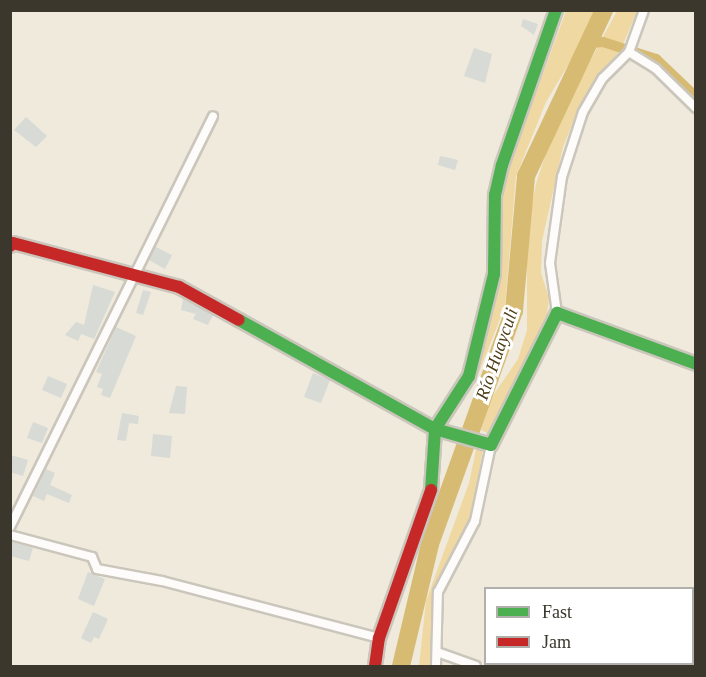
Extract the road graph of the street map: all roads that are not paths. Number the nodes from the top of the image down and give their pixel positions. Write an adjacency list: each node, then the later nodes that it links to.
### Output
1 (556, 10): 10 (street)
2 (644, 10): 3 (street)
3 (629, 52): 4 (street); 8 (street)
4 (696, 108)
5 (213, 117): 7 (street)
6 (10, 246): 7 (street)
7 (137, 275): 10 (street); 12 (street)
8 (557, 313): 9 (street); 11 (street)
9 (696, 364)
10 (441, 430): 11 (street); 14 (street)
11 (486, 443): 15 (street)
12 (10, 527)
13 (10, 535): 14 (street)
14 (379, 638): 16 (street)
15 (436, 652): 17 (street); 18 (street)
16 (375, 666)
17 (436, 666)
18 (476, 666)

